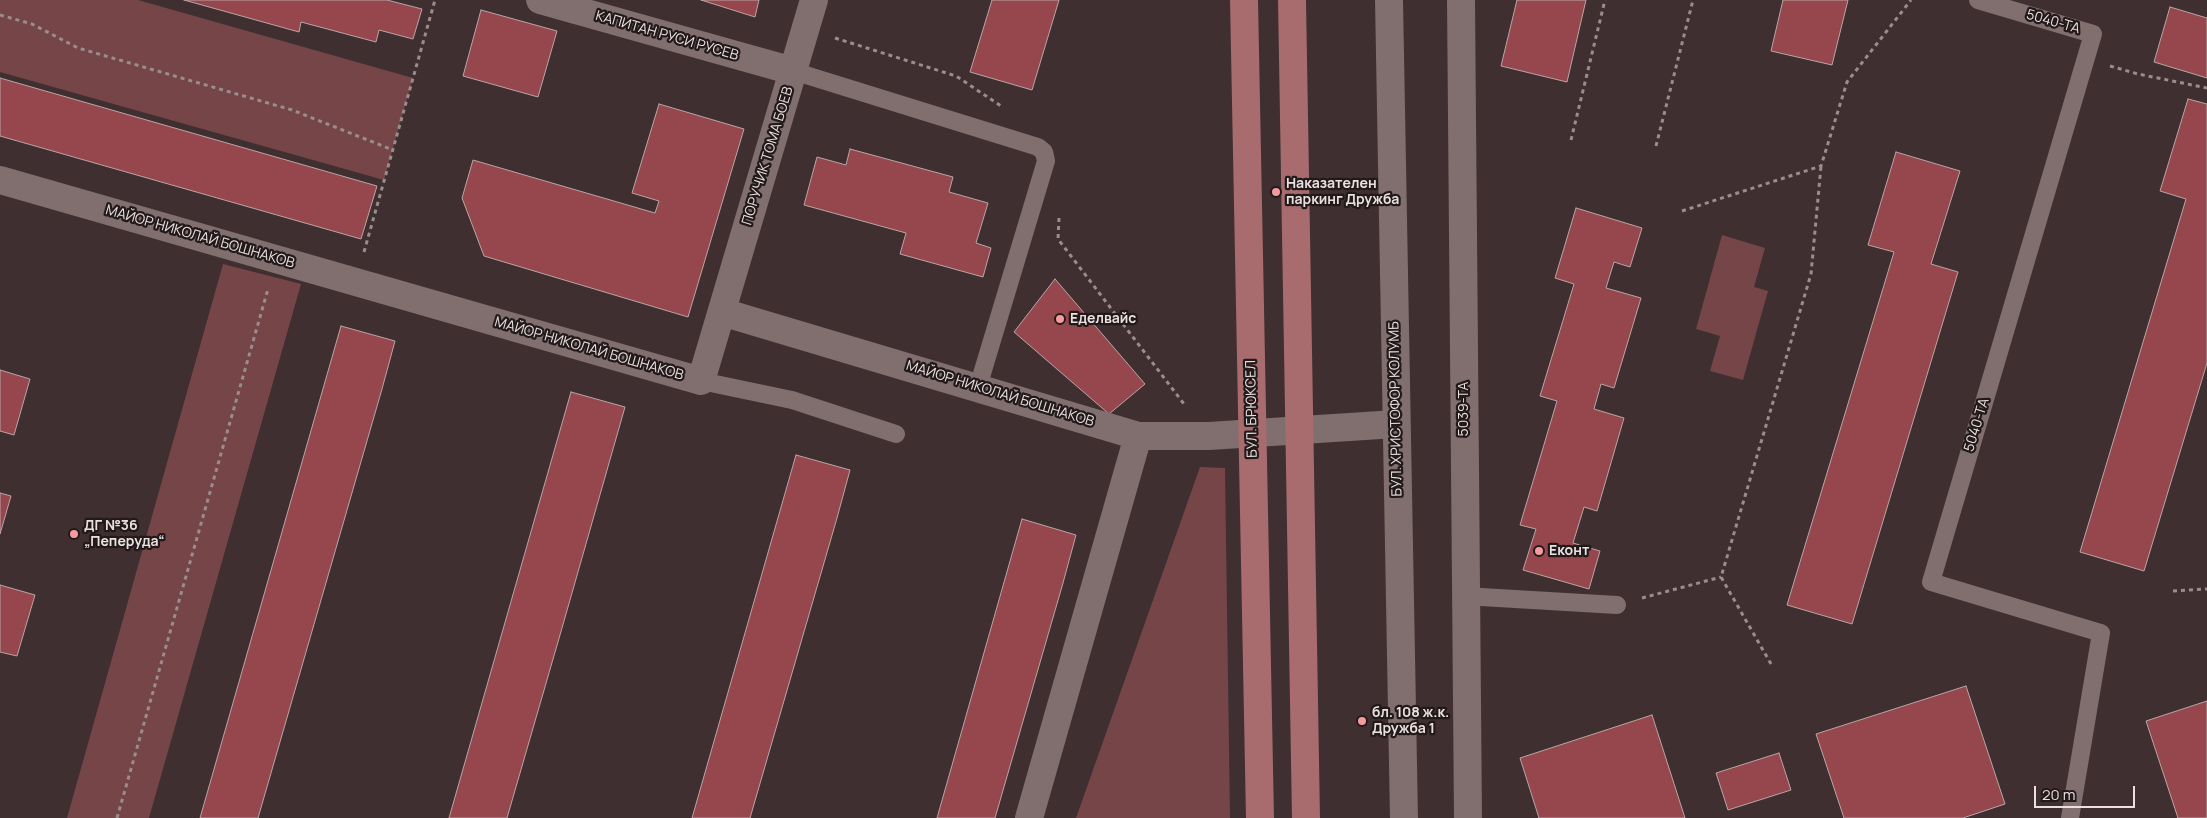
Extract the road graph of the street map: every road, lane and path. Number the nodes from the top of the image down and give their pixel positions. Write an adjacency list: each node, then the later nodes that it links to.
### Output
1 (436, 0): 18 (path)
2 (540, 0): 14 (street, КАПИТАН РУСИ РУСЕВ)
3 (814, 0): 14 (street, ПОРУЧИК ТОМА БОЕВ)
4 (1244, 0): 38 (main road, БУЛ. БРЮКСЕЛ)
5 (1292, 0): 39 (main road)
6 (1389, 0): 27 (street, БУЛ. ХРИСТОФОР КОЛУМБ)
7 (1460, 0): 33 (street, 5039-ТА)
8 (1606, 0): 16 (path)
9 (1693, 0): 17 (path)
10 (1911, 0): 19 (path)
11 (1978, 0): 13 (lane, 5040-ТА)
12 (0, 15): 18 (path)
13 (2087, 58): 15 (path); 42 (lane, 5040-ТА)
14 (793, 71): 24 (street, ПОРУЧИК ТОМА БОЕВ); 26 (lane)
15 (2207, 88)
16 (1571, 140)
17 (1656, 146)
18 (393, 150): 23 (path)
19 (1821, 166): 21 (path); 30 (path)
20 (0, 180): 22 (street, МАЙОР НИКОЛАЙ БОШНАКОВ)
21 (1682, 210)
22 (276, 259): 23 (street, МАЙОР НИКОЛАЙ БОШНАКОВ); 36 (path)
23 (355, 282): 25 (street, МАЙОР НИКОЛАЙ БОШНАКОВ)
24 (722, 312): 25 (street, МАЙОР НИКОЛАЙ БОШНАКОВ); 26 (street, МАЙОР НИКОЛАЙ БОШНАКОВ)
25 (701, 381): 28 (lane)
26 (978, 387): 29 (street, МАЙОР НИКОЛАЙ БОШНАКОВ)
27 (1396, 424): 29 (street, МАЙОР НИКОЛАЙ БОШНАКОВ); 40 (street, БУЛ. ХРИСТОФОР КОЛУМБ)
28 (896, 434)
29 (1138, 436): 37 (street)
30 (1720, 577): 34 (path); 35 (path)
31 (2207, 589): 32 (path)
32 (2173, 591)
33 (1464, 596): 34 (lane); 41 (street, 5039-ТА)
34 (1618, 605)
35 (1771, 664)
36 (117, 818)
37 (1029, 818)
38 (1260, 818)
39 (1306, 818)
40 (1404, 818)
41 (1468, 818)
42 (2070, 818)

